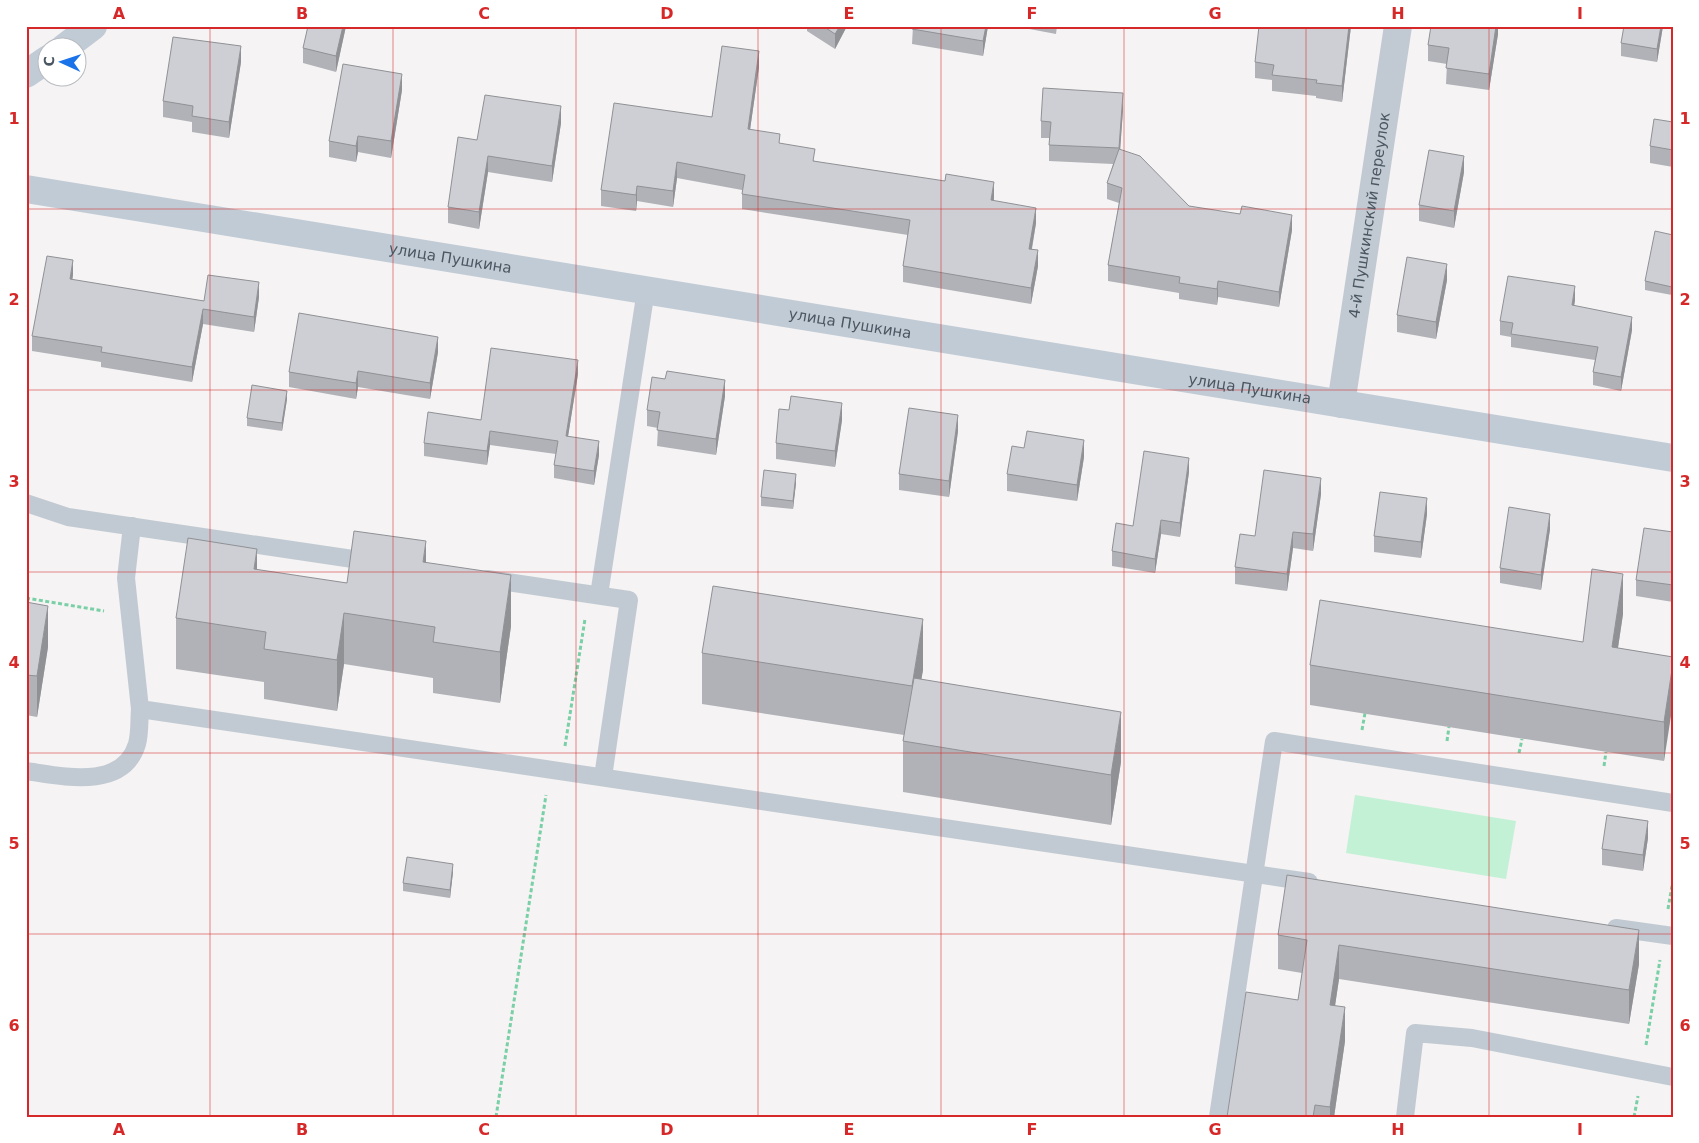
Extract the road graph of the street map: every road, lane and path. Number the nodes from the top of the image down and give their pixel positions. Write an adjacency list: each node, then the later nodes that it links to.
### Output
1 (93, 26): 3 (street)
2 (1398, 26): 8 (street, 4-й Пушкинский переулок)
3 (77, 38)
4 (38, 66): 5 (street)
5 (26, 74)
6 (26, 189): 7 (street, улица Пушкина)
7 (646, 290): 8 (street, улица Пушкина); 14 (lane)
8 (1340, 404): 9 (street, улица Пушкина)
9 (1673, 458)
10 (26, 503): 11 (lane)
11 (132, 526): 12 (lane); 16 (lane)
12 (395, 565)
13 (472, 576): 14 (lane)
14 (594, 594): 18 (path); 20 (lane)
15 (26, 598): 16 (path)
16 (129, 615): 17 (lane)
17 (140, 709): 18 (lane); 19 (lane)
18 (556, 770): 20 (lane); 29 (path)
19 (26, 771)
20 (603, 777): 22 (lane)
21 (1673, 803): 22 (lane)
22 (1253, 874): 24 (lane); 30 (lane)
23 (1673, 880): 26 (path)
24 (1322, 884)
25 (1600, 925): 26 (lane)
26 (1668, 935): 27 (path)
27 (1642, 1070): 28 (lane); 31 (lane); 32 (path)
28 (1673, 1077)
29 (496, 1117)
30 (1218, 1117)
31 (1405, 1117)
32 (1634, 1117)

